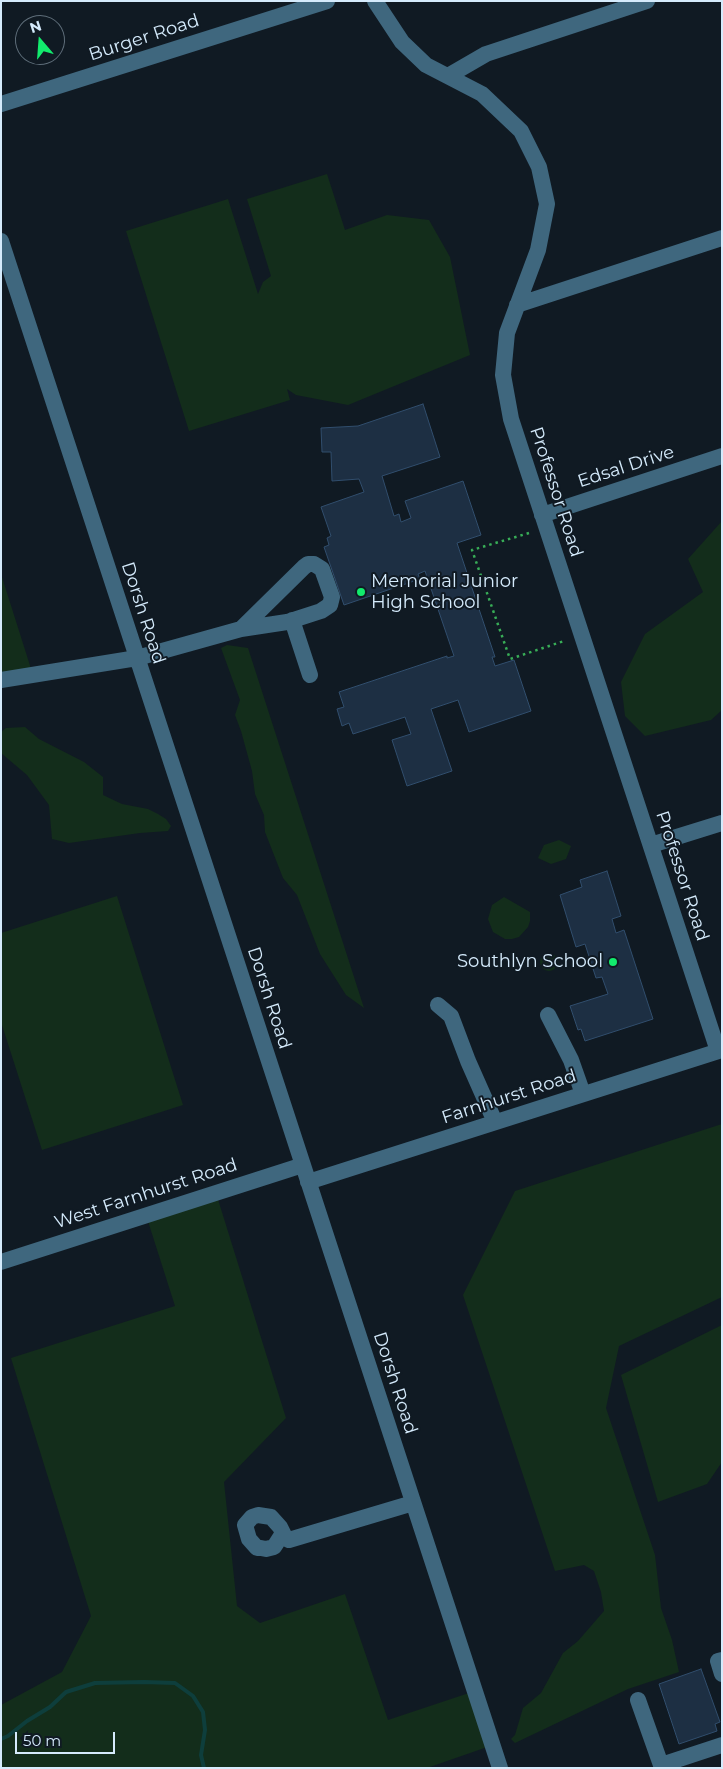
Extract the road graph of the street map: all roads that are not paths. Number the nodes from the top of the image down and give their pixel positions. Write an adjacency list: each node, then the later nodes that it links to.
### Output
1 (327, 1): 5 (street, Burger Road)
2 (375, 1): 4 (street, Professor Road)
3 (647, 1): 4 (street)
4 (448, 76): 8 (street, Professor Road)
5 (1, 104)
6 (722, 238): 8 (street)
7 (1, 241): 13 (street, Dorsh Road)
8 (517, 305): 10 (street, Professor Road)
9 (722, 456): 10 (street, Edsal Drive)
10 (542, 515): 17 (street, Professor Road)
11 (292, 620): 12 (street); 12 (street); 14 (street)
12 (241, 629): 13 (street)
13 (137, 658): 15 (street); 23 (street, Dorsh Road)
14 (310, 675)
15 (1, 680)
16 (722, 823): 17 (street)
17 (651, 845): 20 (street, Professor Road)
18 (438, 1005): 22 (street)
19 (548, 1016): 21 (street)
20 (720, 1051): 21 (street, Farnhurst Road)
21 (582, 1094): 22 (street, Farnhurst Road)
22 (494, 1122): 24 (street, Farnhurst Road)
23 (303, 1165): 24 (street, Dorsh Road); 25 (street, West Farnhurst Road)
24 (308, 1182): 26 (street, Dorsh Road)
25 (1, 1262)
26 (413, 1503): 27 (street); 33 (street, Dorsh Road)
27 (283, 1533)
28 (722, 1660): 29 (street)
29 (722, 1674)
30 (638, 1700): 32 (street)
31 (722, 1746): 32 (street)
32 (661, 1767)
33 (500, 1768)

